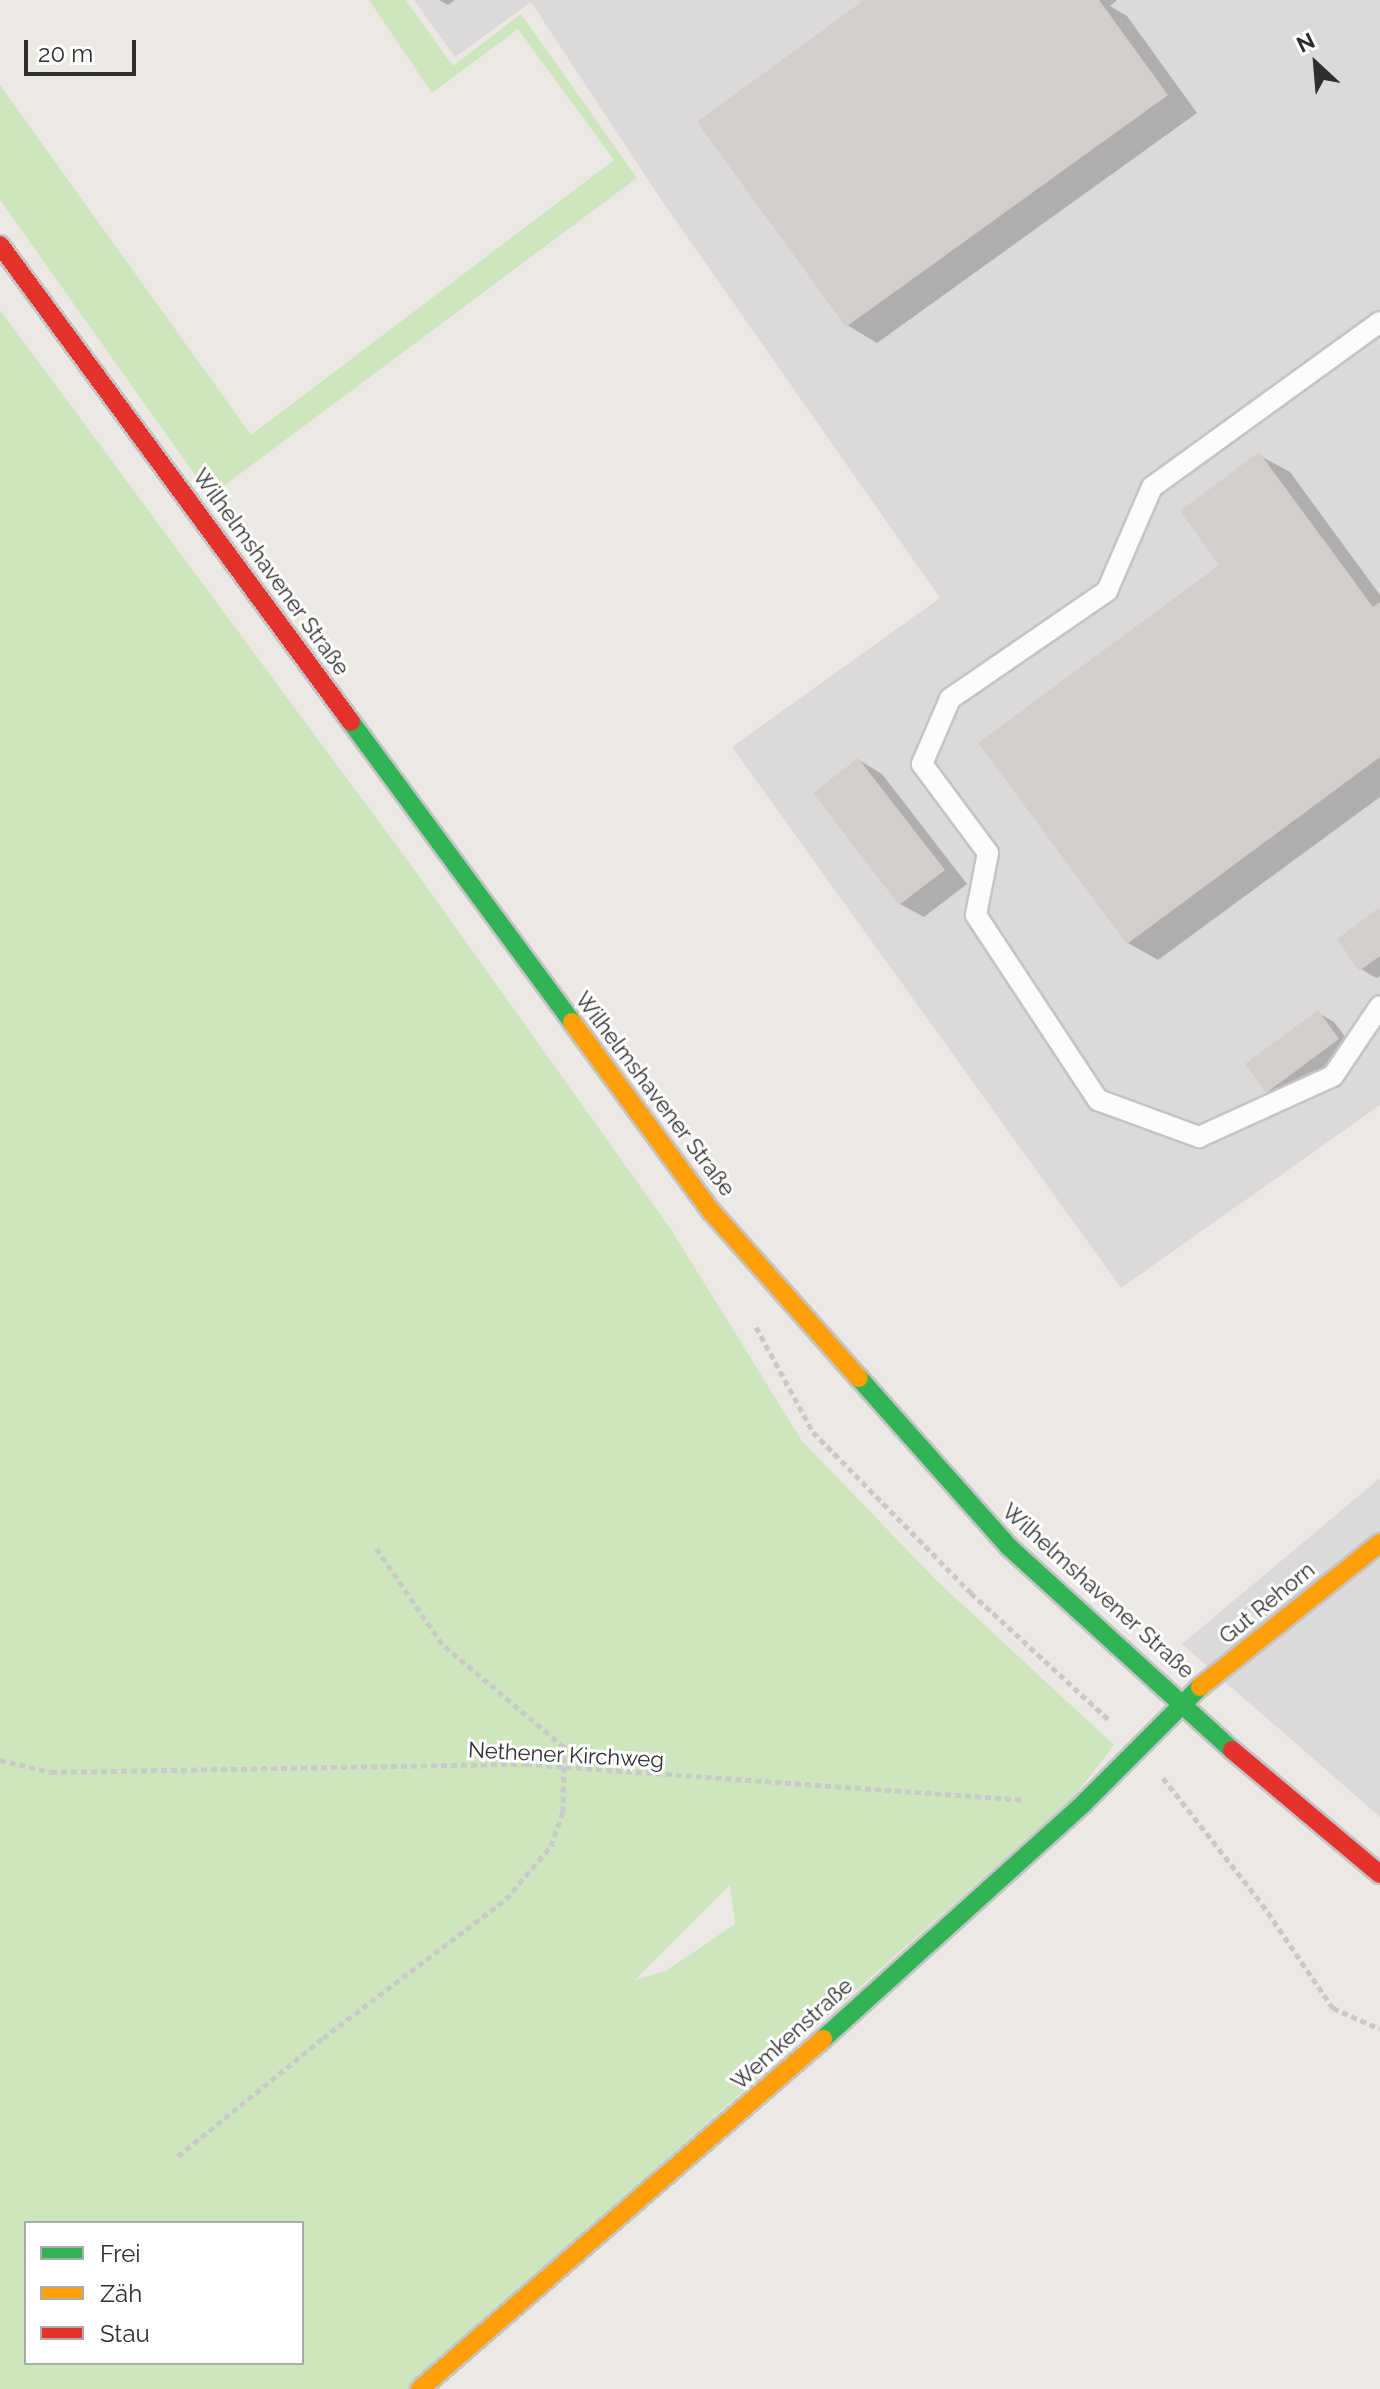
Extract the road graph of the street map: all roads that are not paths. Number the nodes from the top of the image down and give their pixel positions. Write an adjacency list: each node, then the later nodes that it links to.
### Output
1 (0, 245): 5 (street, Wilhelmshavener Straße)
2 (1380, 322): 3 (lane)
3 (1380, 1006)
4 (1380, 1543): 5 (street, Gut Rehorn)
5 (1183, 1701): 6 (street, Wilhelmshavener Straße); 7 (street, Wemkenstraße)
6 (1380, 1874)
7 (420, 2389)

